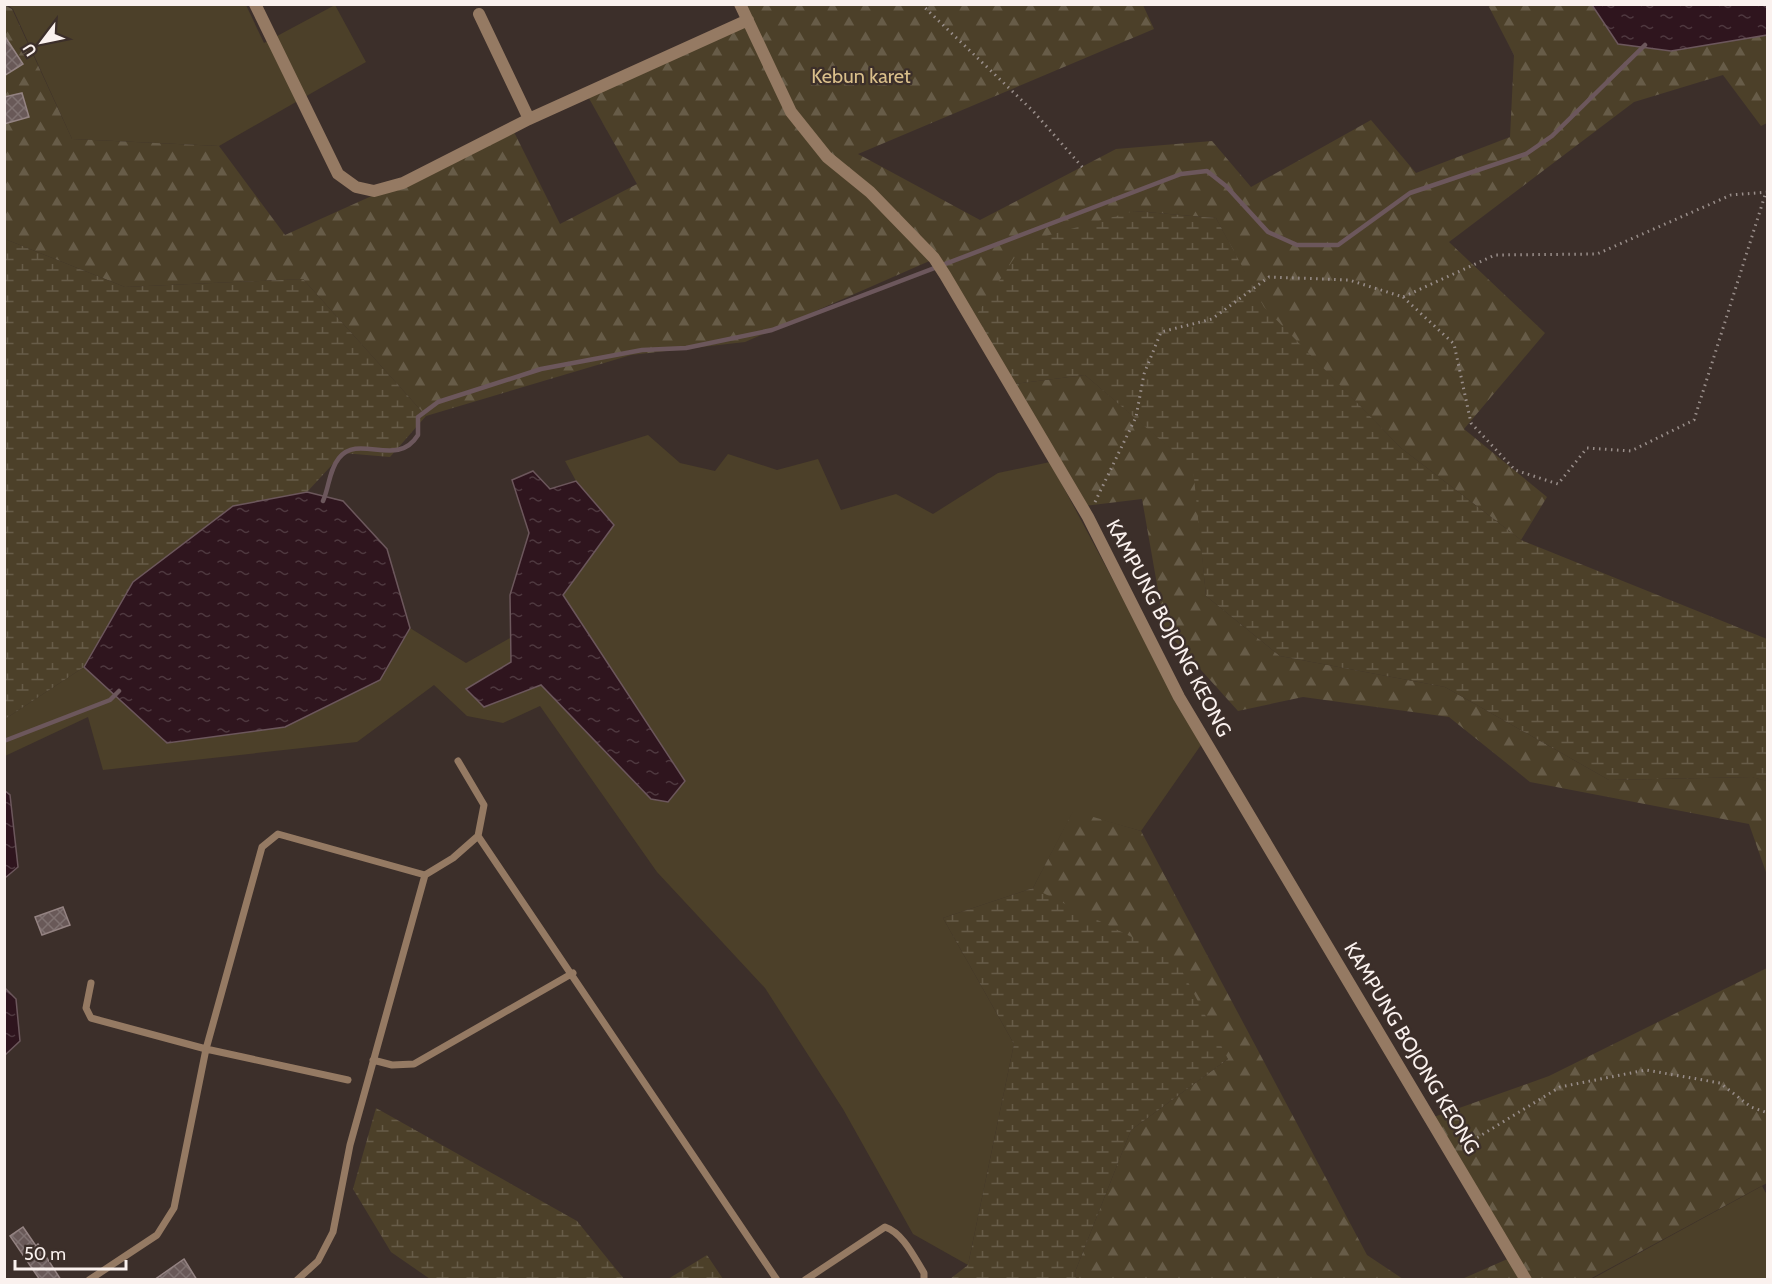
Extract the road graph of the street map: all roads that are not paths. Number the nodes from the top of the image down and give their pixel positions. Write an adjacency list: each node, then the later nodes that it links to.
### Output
1 (255, 4): 5 (street)
2 (740, 4): 4 (street, KAMPUNG BOJONG KEONG)
3 (479, 14): 5 (street)
4 (748, 20): 5 (street); 19 (street, KAMPUNG BOJONG KEONG)
5 (529, 119)
6 (458, 761): 7 (lane)
7 (478, 836): 8 (lane); 9 (lane)
8 (425, 875): 11 (lane); 12 (lane)
9 (573, 973): 12 (lane); 16 (lane)
10 (91, 983): 11 (lane)
11 (206, 1049): 13 (lane); 14 (lane)
12 (374, 1060): 15 (lane)
13 (348, 1080)
14 (89, 1280)
15 (297, 1280)
16 (777, 1280)
17 (805, 1280): 18 (lane)
18 (924, 1280)
19 (1526, 1280)

